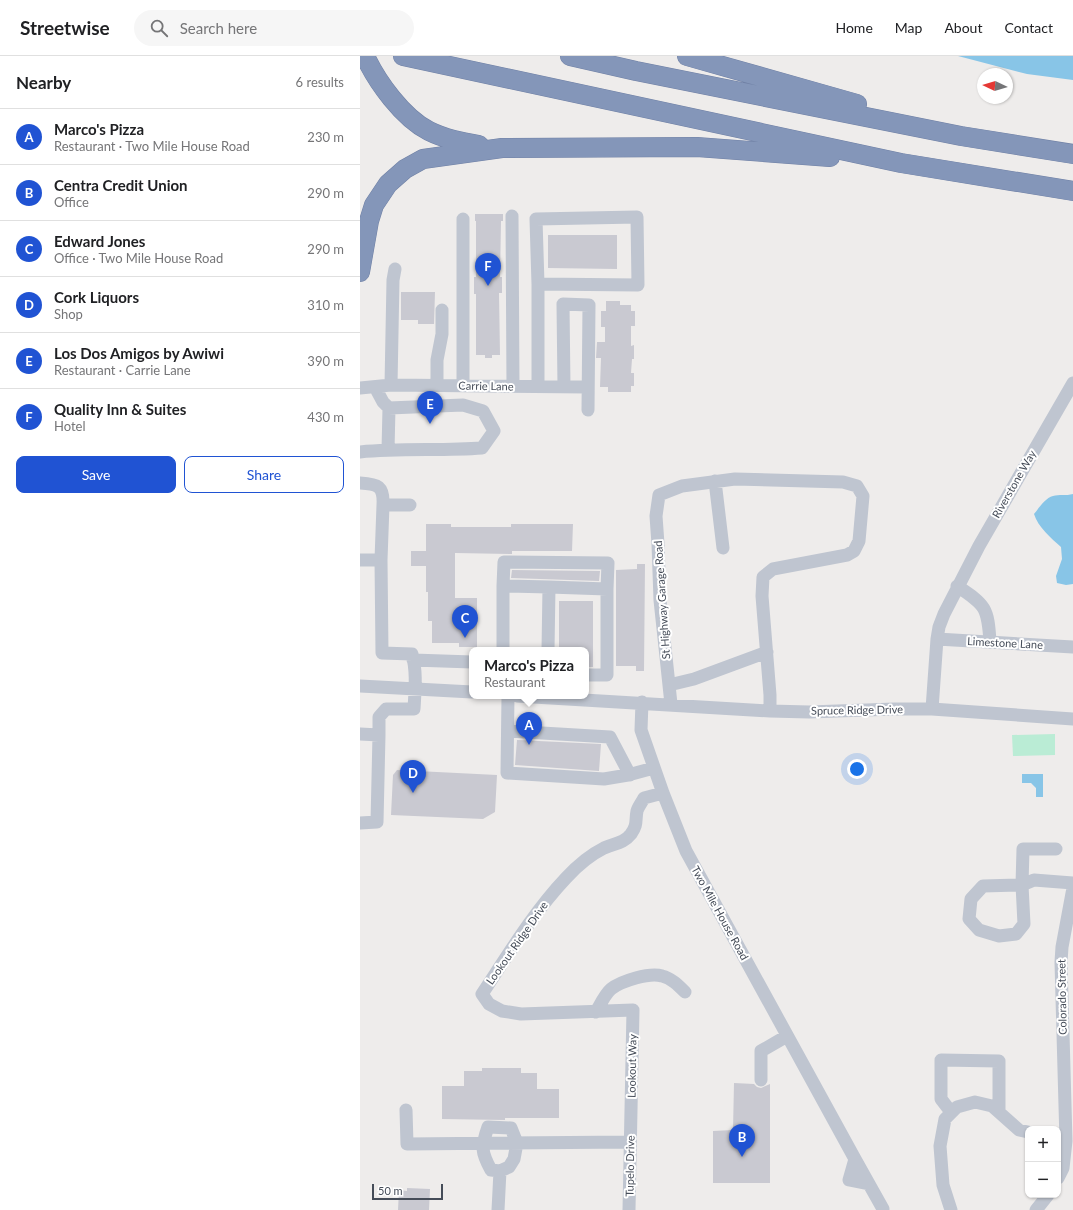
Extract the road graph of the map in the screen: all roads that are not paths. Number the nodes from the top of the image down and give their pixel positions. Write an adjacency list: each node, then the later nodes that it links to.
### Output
1 (366, 56): 6 (highway)
2 (405, 56): 8 (highway)
3 (570, 56): 5 (highway)
4 (687, 56): 5 (highway)
5 (961, 136): 7 (highway)
6 (502, 148): 8 (highway); 13 (highway)
7 (1073, 154)
8 (901, 163): 9 (highway)
9 (1073, 191)
10 (512, 216): 20 (street)
11 (463, 219): 19 (street)
12 (395, 269): 17 (street)
13 (360, 272)
14 (538, 284): 14 (street); 21 (street)
15 (442, 310): 18 (street)
16 (1073, 383): 38 (street, Riverstone Way)
17 (391, 384): 18 (street, Carrie Lane); 22 (street, Carrie Lane)
18 (437, 385): 19 (street, Carrie Lane)
19 (463, 385): 20 (street, Carrie Lane)
20 (514, 386): 21 (street, Carrie Lane)
21 (538, 386): 23 (street, Carrie Lane)
22 (375, 387): 25 (street, Carrie Lane); 26 (street)
23 (564, 387): 24 (street, Carrie Lane); 24 (street)
24 (587, 387): 27 (street)
25 (360, 388)
26 (389, 408): 28 (street); 28 (street)
27 (588, 410)
28 (388, 450): 29 (street)
29 (360, 452)
30 (715, 481): 34 (street); 46 (street); 50 (street, St Highway Garage Road)
31 (360, 483): 32 (street)
32 (383, 505): 33 (street); 36 (street)
33 (410, 505)
34 (723, 548)
35 (360, 560): 36 (street)
36 (381, 560): 47 (street)
37 (503, 586): 39 (street); 40 (street); 43 (street)
38 (957, 586): 41 (street, Riverstone Way); 42 (street)
39 (549, 587): 40 (street); 44 (street)
40 (607, 589): 49 (street)
41 (937, 639): 42 (street, Limestone Lane); 58 (street, Riverstone Way)
42 (990, 642): 45 (street, Limestone Lane)
43 (503, 647)
44 (548, 647)
45 (1073, 647)
46 (767, 652): 50 (street); 59 (street)
47 (413, 660): 48 (street); 52 (street)
48 (469, 662)
49 (589, 675)
50 (669, 685): 57 (street, St Highway Garage Road)
51 (360, 686): 52 (street)
52 (415, 689): 53 (street); 63 (street)
53 (469, 692)
54 (508, 699): 61 (street)
55 (588, 699): 56 (street)
56 (642, 702): 57 (street, Spruce Ridge Drive); 64 (street, Two Mile House Road)
57 (671, 704): 59 (street, Spruce Ridge Drive)
58 (932, 709): 59 (street, Spruce Ridge Drive); 60 (street, Spruce Ridge Drive)
59 (770, 710)
60 (1073, 719)
61 (508, 731): 65 (street); 65 (street)
62 (360, 734): 63 (street)
63 (379, 735): 67 (street)
64 (654, 768): 65 (street); 66 (street, Two Mile House Road)
65 (630, 775)
66 (663, 792): 74 (street, Lookout Ridge Drive); 75 (street, Two Mile House Road)
67 (360, 823)
68 (1056, 849): 70 (street)
69 (1073, 883): 70 (street)
70 (1022, 885): 70 (street)
71 (1073, 888): 82 (street, Colorado Street)
72 (685, 992): 74 (street)
73 (633, 1010): 74 (street, Lookout Ridge Drive); 80 (street, Lookout Way)
74 (596, 1012)
75 (787, 1036): 76 (street); 89 (street, Two Mile House Road)
76 (761, 1080)
77 (406, 1110): 84 (street)
78 (951, 1112): 79 (street); 79 (street); 92 (street)
79 (999, 1112): 81 (street)
80 (631, 1122): 83 (street, Tupelo Drive)
81 (1025, 1131)
82 (1062, 1133): 87 (street, Colorado Street)
83 (630, 1142): 85 (street); 91 (street, Tupelo Drive)
84 (482, 1143): 85 (street); 86 (street)
85 (516, 1143): 86 (street)
86 (500, 1171): 90 (street)
87 (1061, 1172)
88 (1046, 1198): 93 (street)
89 (883, 1209)
90 (498, 1210)
91 (629, 1210)
92 (951, 1210)
93 (1036, 1210)

